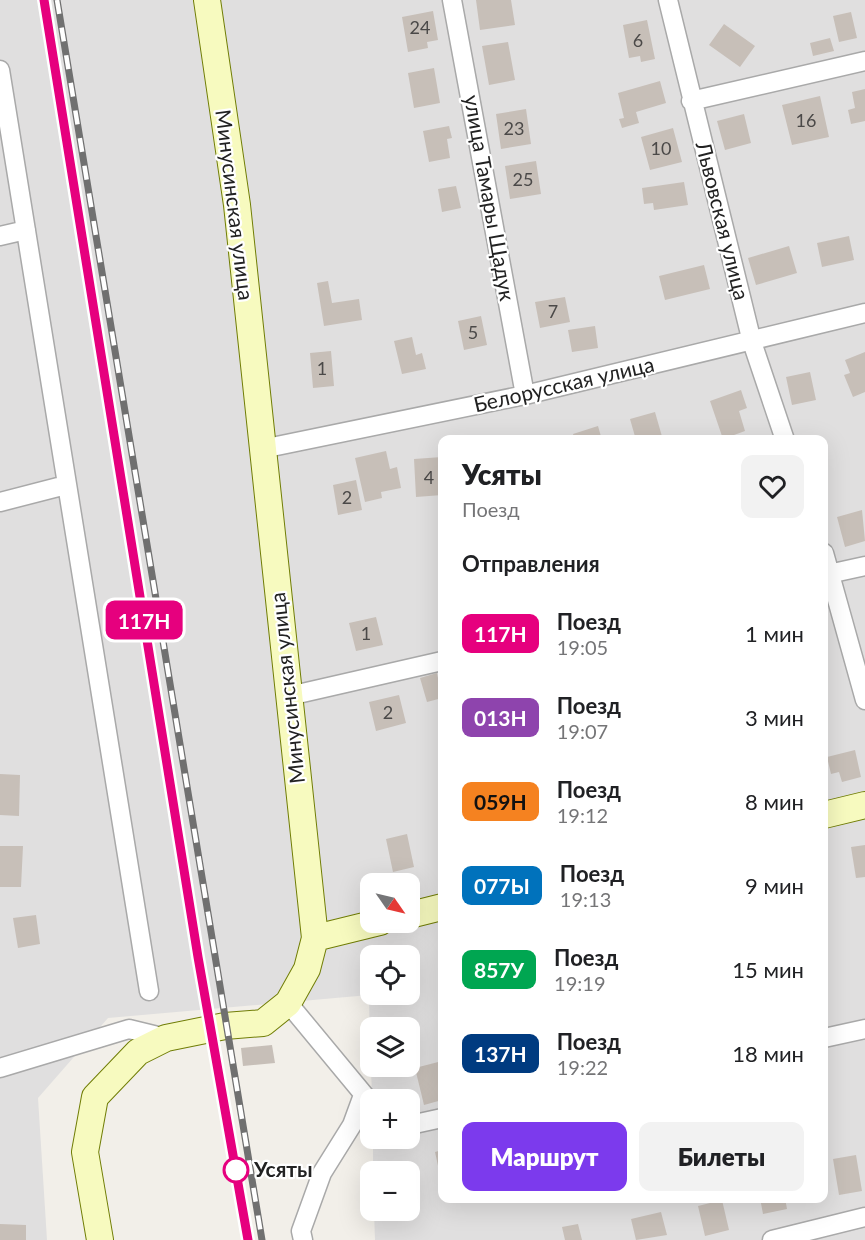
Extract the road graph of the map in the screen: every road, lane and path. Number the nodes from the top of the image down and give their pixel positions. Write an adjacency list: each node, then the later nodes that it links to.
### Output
1 (207, 0): 13 (main road, Минусинская улица)
2 (452, 0): 11 (street, улица Тамары Щадук)
3 (668, 0): 6 (street, Львовская улица)
4 (865, 61): 6 (street)
5 (0, 70): 7 (street)
6 (691, 101): 10 (street, Львовская улица)
7 (26, 230): 8 (street); 14 (street)
8 (0, 236)
9 (865, 313): 10 (street, Белорусская улица)
10 (752, 342): 11 (street, Белорусская улица); 12 (street, Львовская улица)
11 (525, 395): 13 (street, Белорусская улица)
12 (783, 435)
13 (262, 448): 20 (main road, Минусинская улица)
14 (66, 485): 15 (street); 28 (street)
15 (0, 502)
16 (865, 566): 17 (street)
17 (828, 574)
18 (828, 577): 21 (street)
19 (438, 662): 20 (street)
20 (289, 696): 27 (main road, Минусинская улица)
21 (865, 700)
22 (865, 805): 23 (main road)
23 (828, 814)
24 (438, 909): 25 (main road)
25 (420, 913)
26 (360, 927): 27 (main road)
27 (315, 938): 29 (main road, Минусинская улица)
28 (149, 991)
29 (288, 1003): 32 (main road, Минусинская улица); 34 (street)
30 (865, 1029): 31 (street)
31 (828, 1037)
32 (166, 1038): 33 (street); 39 (main road, Минусинская улица)
33 (0, 1068)
34 (360, 1090)
35 (360, 1111): 40 (street)
36 (438, 1119): 37 (street)
37 (420, 1123)
38 (865, 1217): 41 (street)
39 (100, 1240)
40 (303, 1240)
41 (772, 1240)

